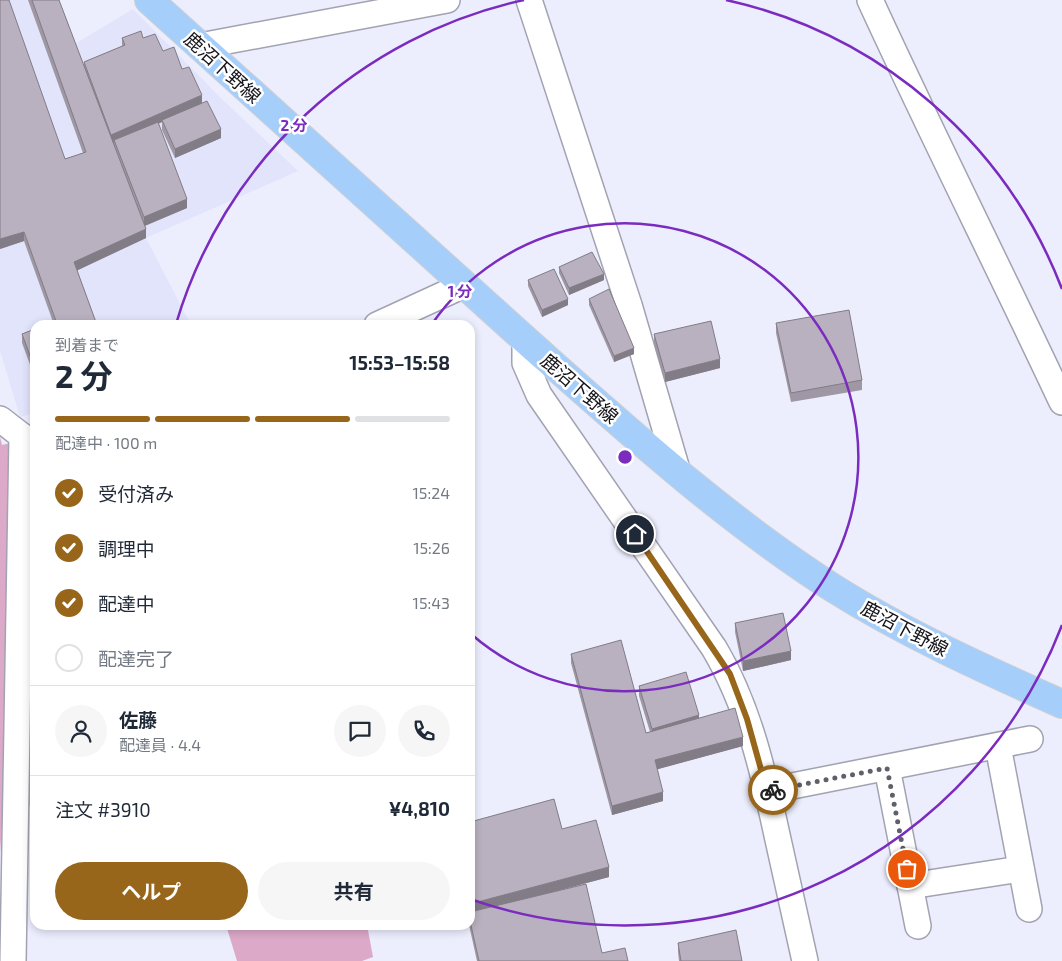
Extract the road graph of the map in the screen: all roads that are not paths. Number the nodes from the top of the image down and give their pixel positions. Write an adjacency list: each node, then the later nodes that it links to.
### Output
1 (149, 0): 5 (main road, 鹿沼下野線)
2 (447, 0): 5 (street)
3 (528, 0): 12 (street)
4 (870, 0): 9 (street)
5 (200, 46): 6 (main road, 鹿沼下野線)
6 (464, 285): 7 (street); 8 (main road, 鹿沼下野線)
7 (388, 320)
8 (525, 340): 12 (main road, 鹿沼下野線); 17 (street)
9 (1062, 402)
10 (0, 419): 11 (street)
11 (28, 434): 22 (street)
12 (678, 473): 13 (main road, 鹿沼下野線)
13 (1062, 704)
14 (1030, 739): 15 (street)
15 (998, 746): 16 (street); 18 (street)
16 (887, 768): 17 (street); 19 (street)
17 (767, 791): 23 (street)
18 (1021, 869): 19 (street); 20 (street)
19 (910, 886): 21 (street)
20 (1029, 909)
21 (918, 926)
22 (13, 961)
23 (805, 961)

